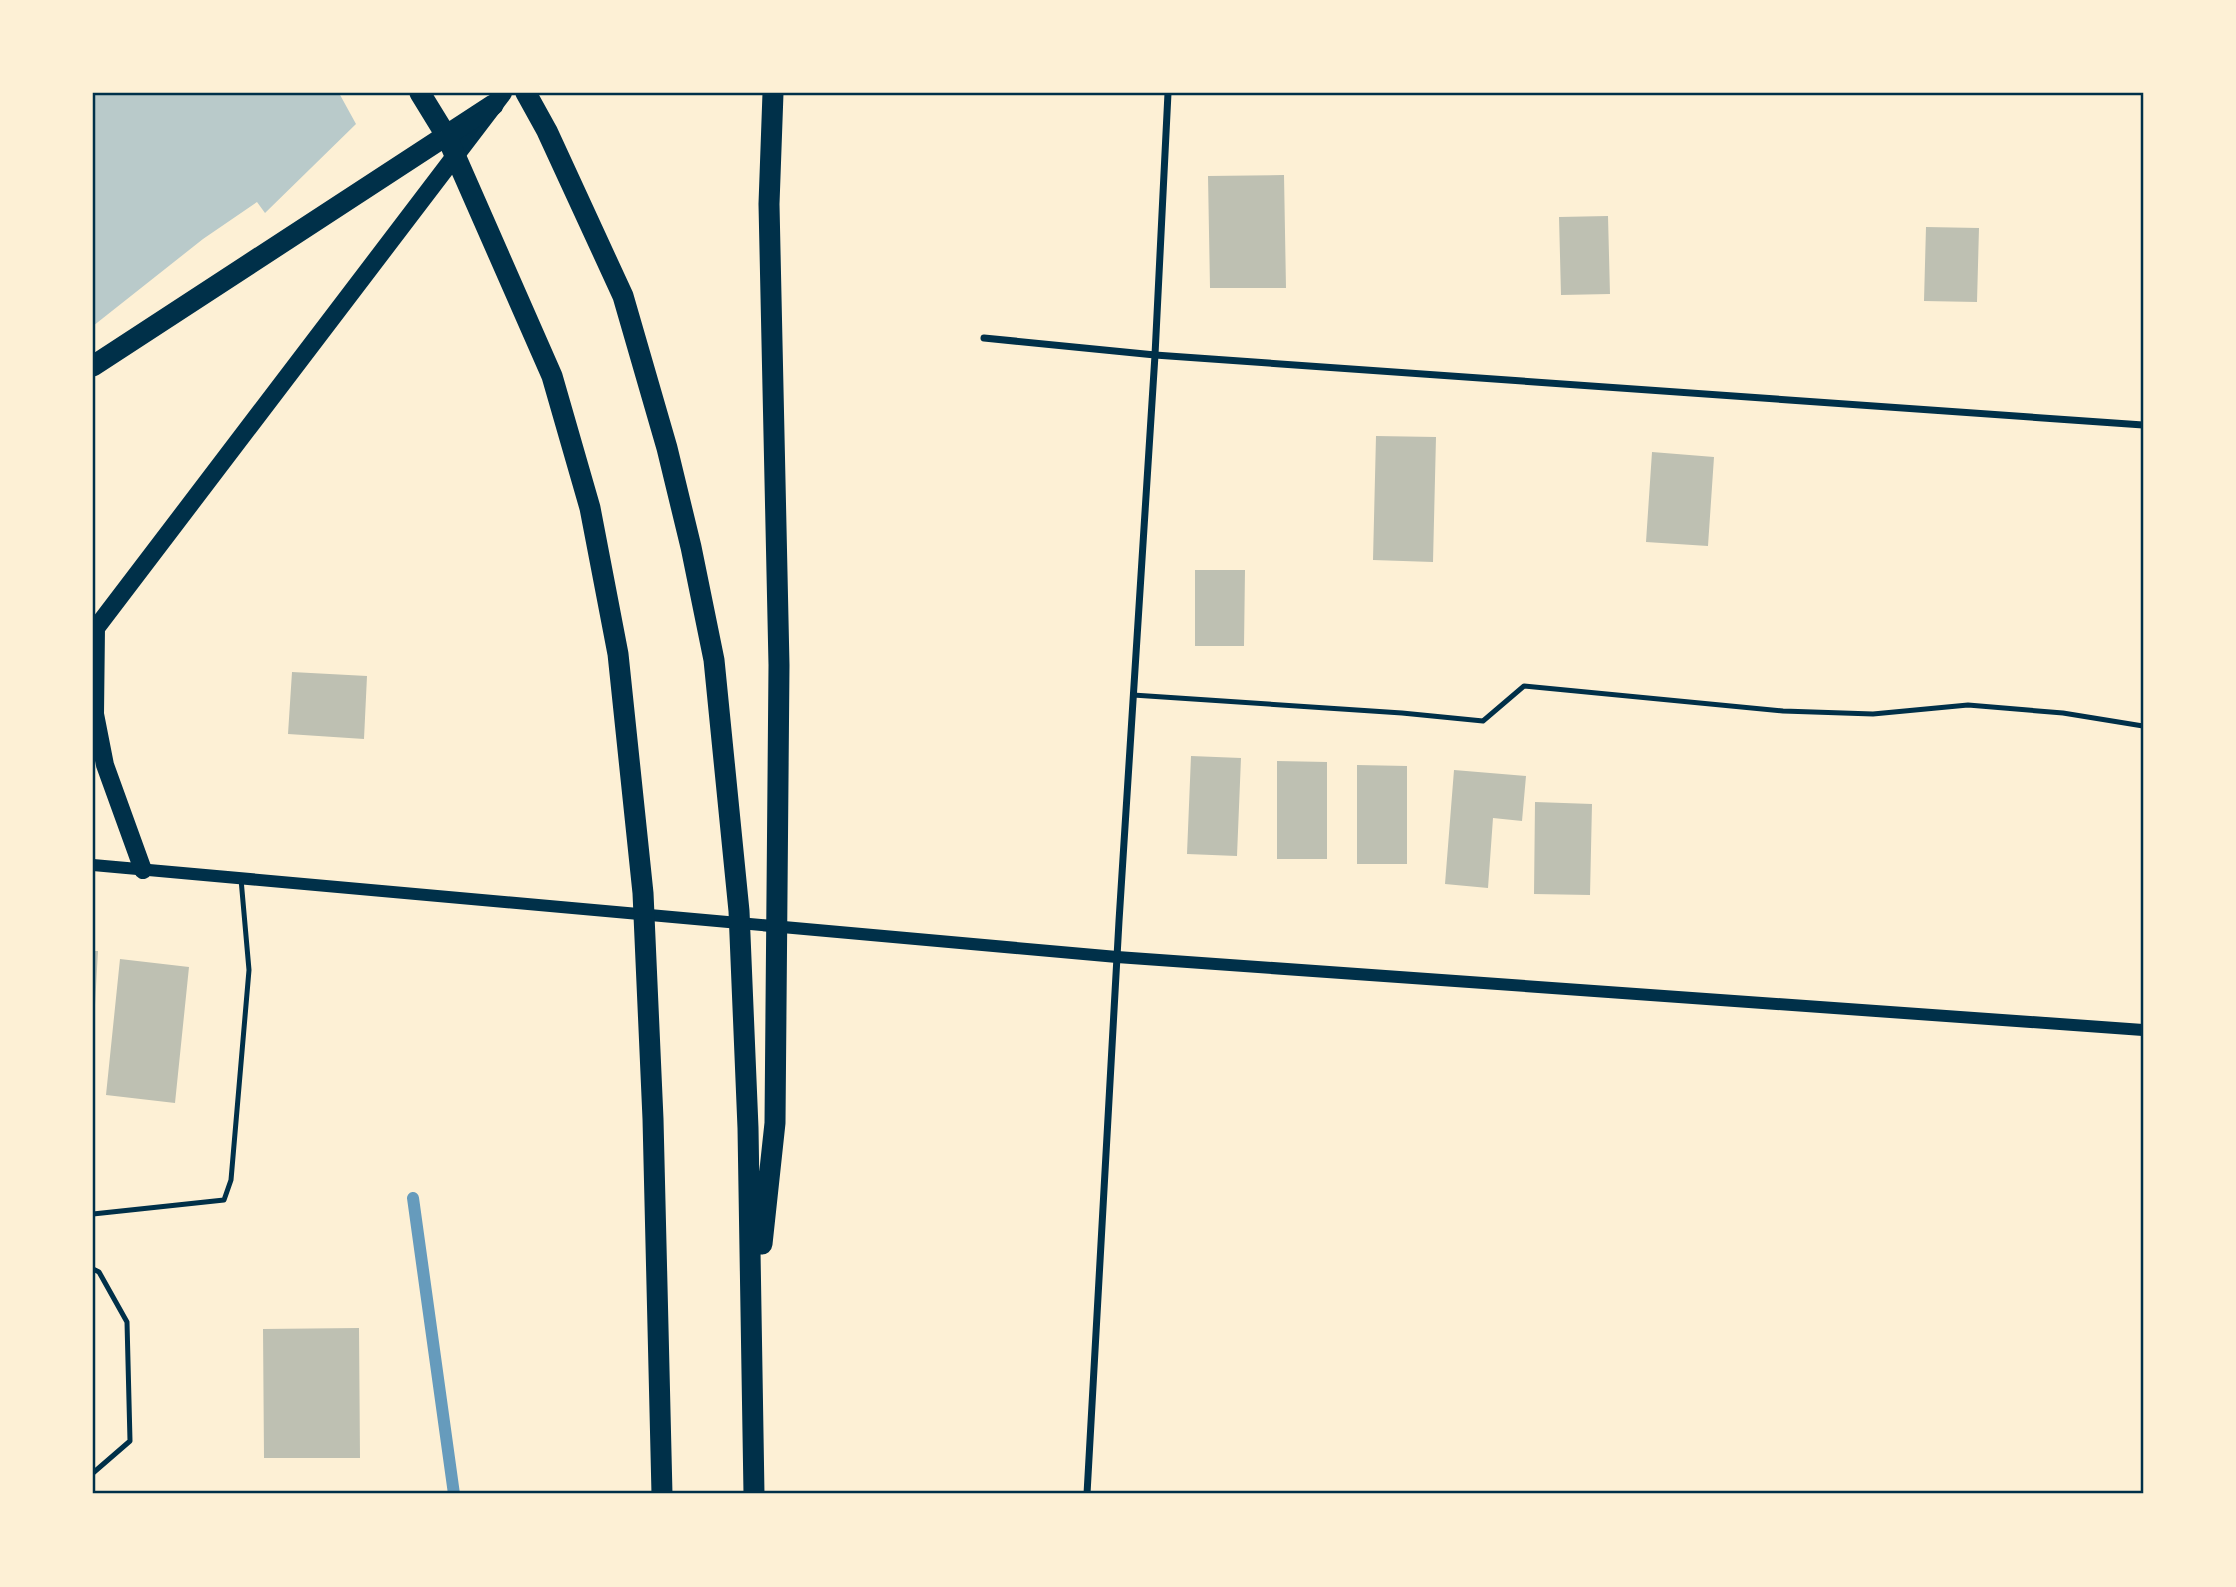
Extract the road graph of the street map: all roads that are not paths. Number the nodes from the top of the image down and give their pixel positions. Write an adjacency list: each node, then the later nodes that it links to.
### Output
1 (420, 93): 22 (highway)
2 (526, 93): 20 (highway)
3 (773, 93): 20 (highway)
4 (1168, 93): 7 (street)
5 (498, 99): 8 (highway); 10 (main road)
6 (984, 338): 7 (street)
7 (1155, 355): 9 (street); 11 (street)
8 (93, 366)
9 (2143, 425)
10 (94, 630): 14 (main road)
11 (1133, 695): 12 (lane); 16 (street)
12 (2143, 726)
13 (93, 865): 14 (street)
14 (143, 870): 15 (street)
15 (240, 879): 16 (street); 18 (lane)
16 (1117, 957): 17 (street); 24 (street)
17 (2143, 1030)
18 (93, 1214)
19 (93, 1269): 21 (lane)
20 (752, 1336): 23 (highway)
21 (93, 1472)
22 (662, 1494)
23 (754, 1494)
24 (1087, 1494)

